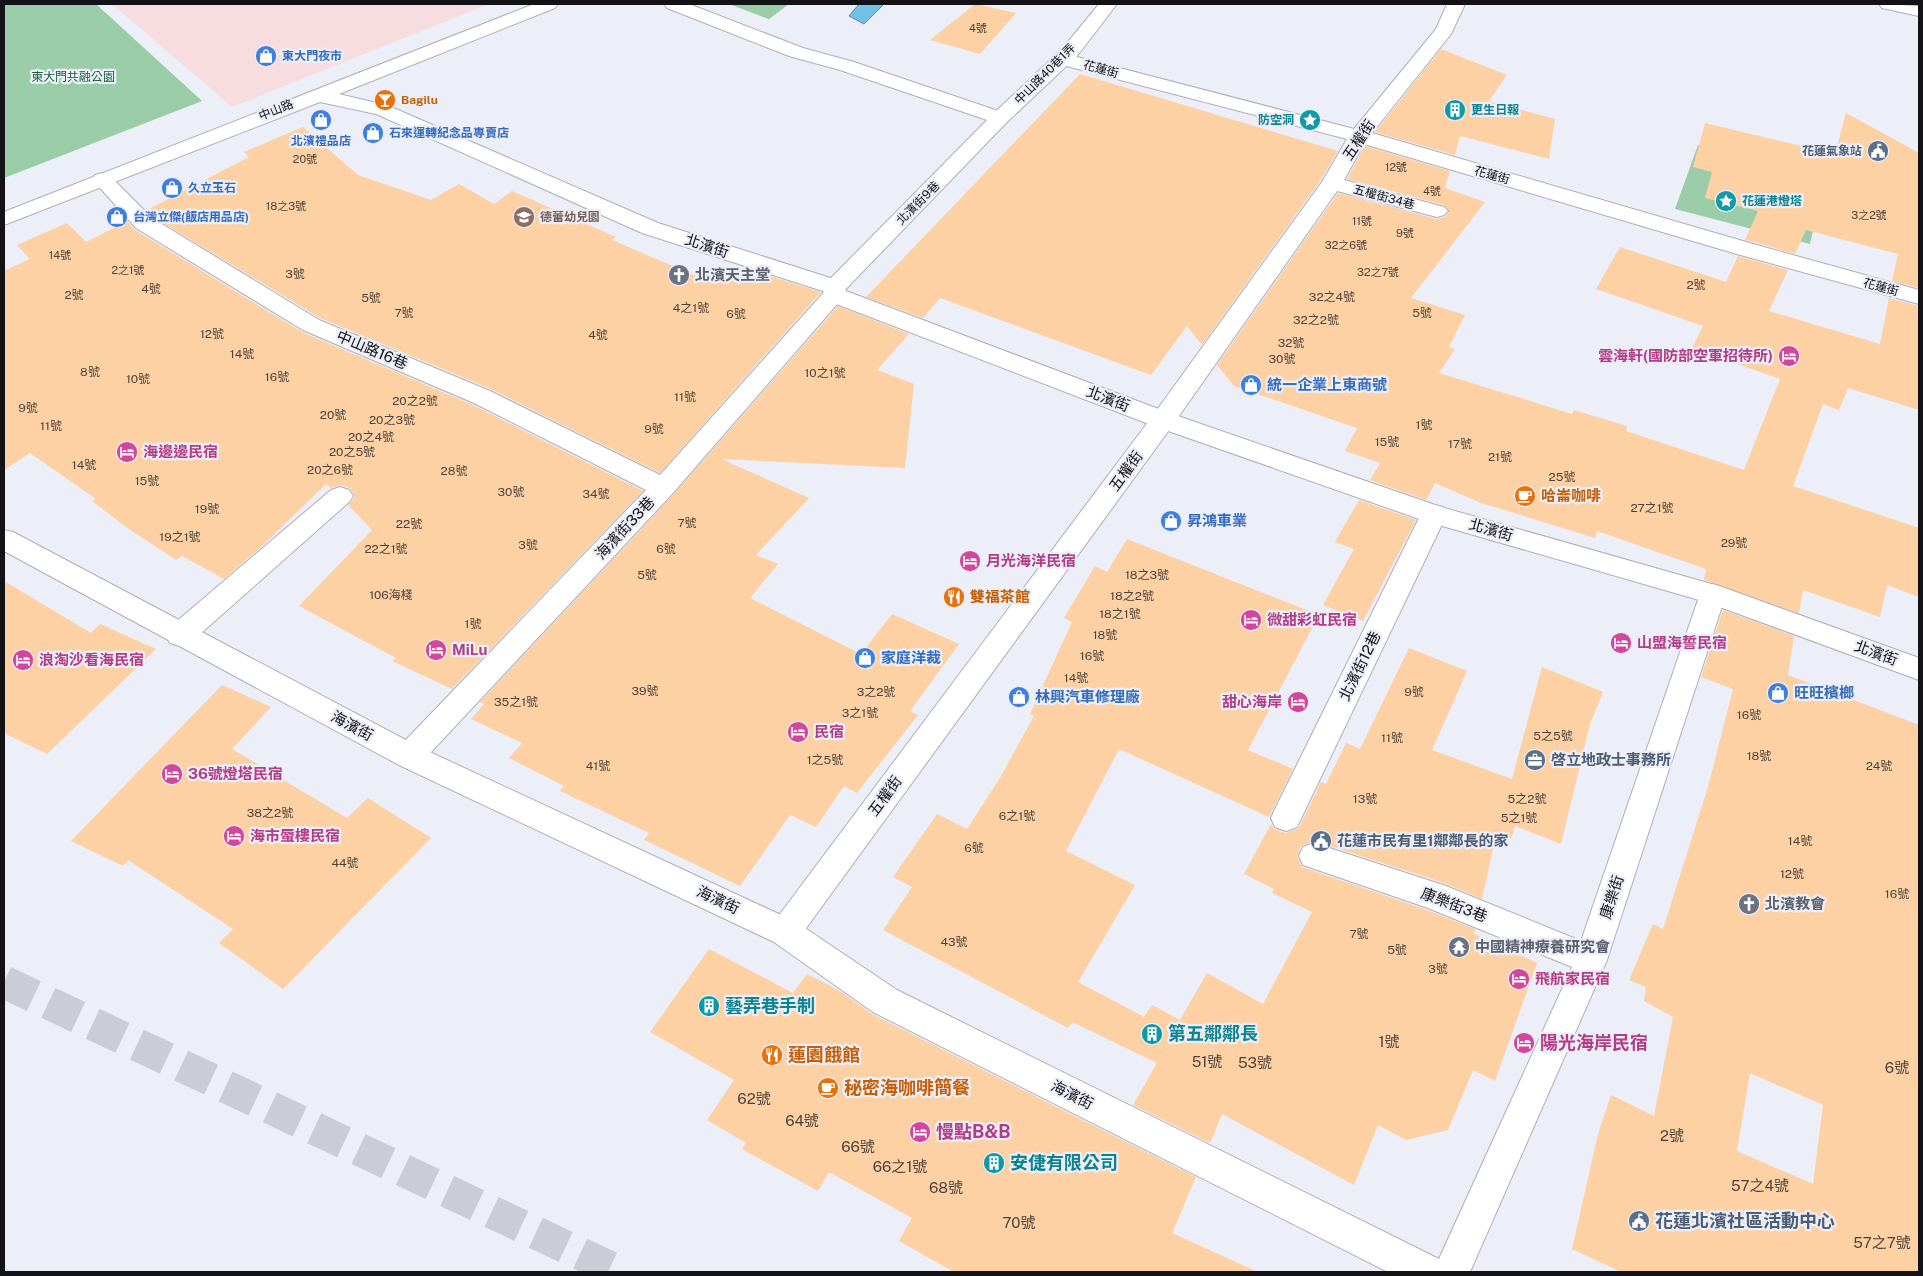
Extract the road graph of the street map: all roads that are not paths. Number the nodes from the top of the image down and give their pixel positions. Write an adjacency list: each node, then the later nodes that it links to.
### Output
1 (550, 4): 8 (street, 中山路)
2 (674, 4): 9 (street)
3 (1108, 4): 7 (street, 中山路40巷1弄)
4 (1456, 4): 10 (street, 五權街)
5 (1888, 4): 6 (street)
6 (1919, 11)
7 (1062, 59): 9 (street, 中山路40巷1弄); 10 (street, 花蓮街)
8 (316, 95): 11 (street, 中山路); 15 (street, 北濱街)
9 (1000, 118): 15 (street, 北濱街9巷)
10 (1360, 136): 12 (street, 五權街); 16 (street, 花蓮街)
11 (102, 179): 14 (street, 中山路); 18 (street, 中山路16巷)
12 (1332, 183): 13 (street, 五權街34巷); 17 (street, 五權街)
13 (1437, 211)
14 (4, 219)
15 (834, 291): 17 (street, 北濱街); 18 (street, 海濱街33巷)
16 (1919, 298)
17 (1163, 420): 20 (street, 北濱街); 28 (street, 五權街)
18 (663, 488): 25 (street, 海濱街33巷)
19 (340, 496): 23 (street)
20 (1434, 514): 22 (street, 北濱街); 26 (street, 北濱街12巷)
21 (4, 539): 23 (street, 海濱街)
22 (1713, 594): 24 (street, 北濱街); 29 (street, 康樂街)
23 (180, 635): 25 (street, 海濱街)
24 (1919, 669)
25 (409, 756): 28 (street, 海濱街)
26 (1286, 818)
27 (1314, 856): 29 (street, 康樂街3巷)
28 (785, 932): 30 (street, 海濱街)
29 (1591, 960): 31 (street, 康樂街)
30 (1426, 1272)
31 (1451, 1272)

